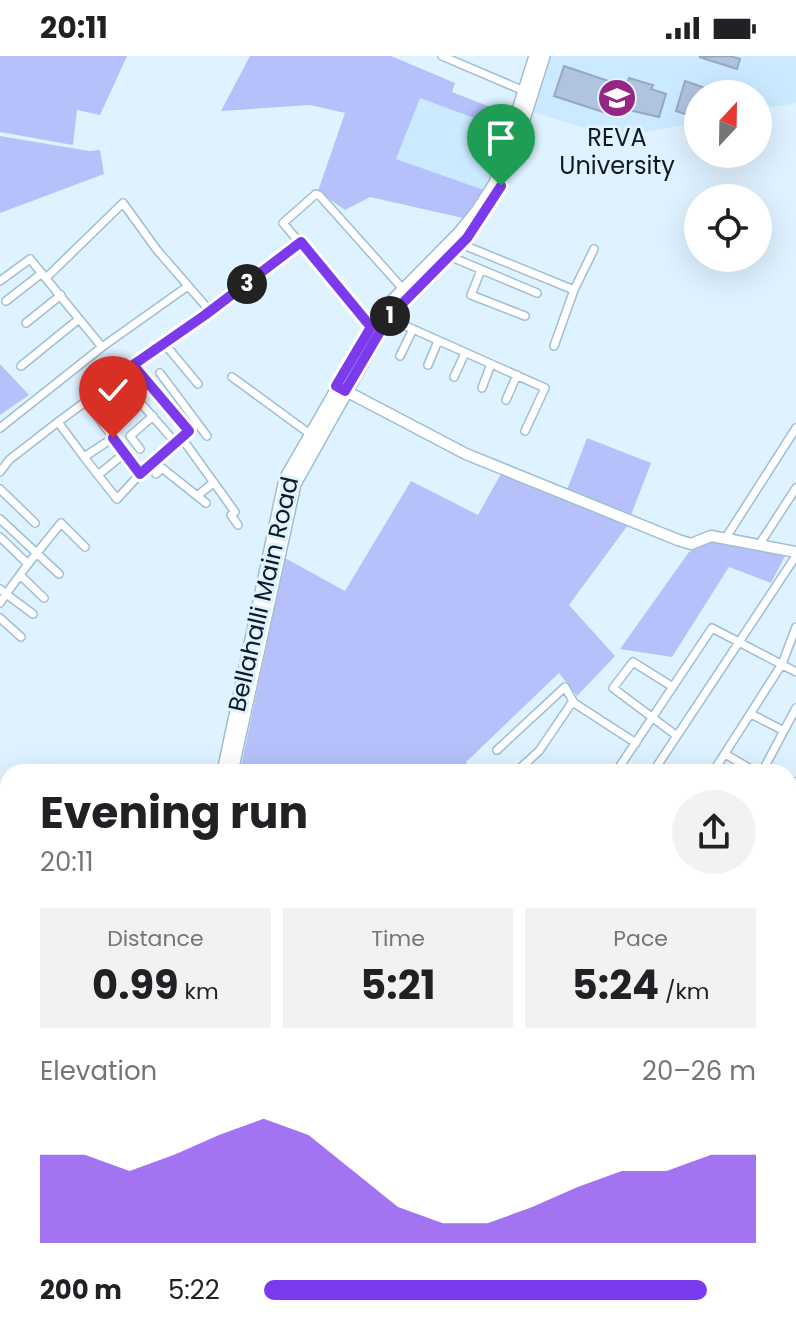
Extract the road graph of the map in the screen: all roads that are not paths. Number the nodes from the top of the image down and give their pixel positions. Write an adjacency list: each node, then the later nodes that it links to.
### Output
1 (442, 56): 4 (street)
2 (535, 56): 4 (main road, Bellahalli Main Road)
3 (544, 56): 6 (main road, Bellahalli Main Road)
4 (524, 91): 13 (main road, Bellahalli Main Road)
5 (301, 242): 13 (street); 18 (street); 23 (street)
6 (461, 244): 8 (main road, Bellahalli Main Road); 14 (street)
7 (594, 249): 14 (street)
8 (449, 256): 9 (street); 20 (main road, Bellahalli Main Road)
9 (481, 270): 15 (street); 19 (street)
10 (44, 276): 11 (street); 12 (street); 16 (street); 17 (street)
11 (0, 281)
12 (188, 286): 18 (street); 28 (street)
13 (403, 289): 23 (main road, Bellahalli Main Road)
14 (574, 290): 27 (street)
15 (537, 293)
16 (61, 295): 21 (street); 22 (street)
17 (6, 301)
18 (210, 311): 26 (street)
19 (525, 316)
20 (388, 318): 24 (street); 42 (main road, Bellahalli Main Road)
21 (79, 319): 28 (street); 34 (street)
22 (26, 323)
23 (371, 327): 42 (main road, Bellahalli Main Road)
24 (413, 329): 25 (street); 30 (street)
25 (438, 341): 29 (street); 33 (street)
26 (163, 342): 32 (street); 40 (street)
27 (554, 346)
28 (102, 347): 48 (street)
29 (465, 353): 31 (street); 38 (street)
30 (400, 356)
31 (491, 364): 36 (street); 41 (street)
32 (133, 365): 39 (street); 50 (street)
33 (428, 365)
34 (21, 366)
35 (160, 373): 47 (street)
36 (517, 375): 43 (street); 51 (street)
37 (232, 377): 52 (street)
38 (454, 377)
39 (111, 382): 44 (street); 45 (street)
40 (198, 384)
41 (482, 388)
42 (341, 389): 52 (main road, Bellahalli Main Road); 72 (street); 101 (main road, Bellahalli Main Road)
43 (506, 400)
44 (86, 401): 46 (street); 54 (street)
45 (153, 416): 55 (street); 56 (street)
46 (58, 422): 58 (street); 59 (street)
47 (198, 424): 50 (street); 53 (street)
48 (0, 428)
49 (796, 428): 72 (street)
50 (189, 431): 55 (street)
51 (525, 431)
52 (310, 434): 100 (main road, Bellahalli Main Road)
53 (207, 436)
54 (113, 438): 57 (street); 58 (street)
55 (178, 440): 60 (street); 63 (street)
56 (140, 449)
57 (125, 453): 60 (street); 62 (street)
58 (84, 457): 62 (street)
59 (0, 472)
60 (140, 474): 62 (street)
61 (156, 474): 66 (street)
62 (98, 475)
63 (213, 483): 66 (street); 70 (street)
64 (796, 488): 73 (street)
65 (0, 489): 69 (street)
66 (197, 496): 67 (street)
67 (206, 503)
68 (0, 519): 75 (street)
69 (35, 523)
70 (238, 525)
71 (1, 538): 77 (street)
72 (725, 539): 73 (street)
73 (759, 545): 76 (street)
74 (85, 547): 75 (street)
75 (36, 553): 77 (street); 78 (street)
76 (796, 554): 87 (street)
77 (28, 564): 79 (street)
78 (59, 574)
79 (20, 575): 80 (street); 81 (street)
80 (3, 591): 82 (street); 83 (street)
81 (44, 598)
82 (0, 603)
83 (33, 614)
84 (0, 618): 86 (street)
85 (796, 627): 88 (street)
86 (21, 637)
87 (740, 640): 88 (street); 90 (street); 96 (street)
88 (782, 664): 89 (street); 93 (street)
89 (796, 672)
90 (673, 687): 94 (street); 94 (street)
91 (573, 701): 97 (street); 98 (street); 102 (street)
92 (796, 708): 95 (street)
93 (751, 714): 95 (street); 99 (street)
94 (653, 716): 96 (street); 97 (street)
95 (784, 731): 107 (street)
96 (677, 736): 104 (street)
97 (636, 743): 103 (street)
98 (497, 750)
99 (725, 754): 105 (street); 106 (street)
100 (225, 764)
101 (234, 764)
102 (525, 764)
103 (622, 764)
104 (658, 764)
105 (718, 764)
106 (742, 764)
107 (759, 764)

